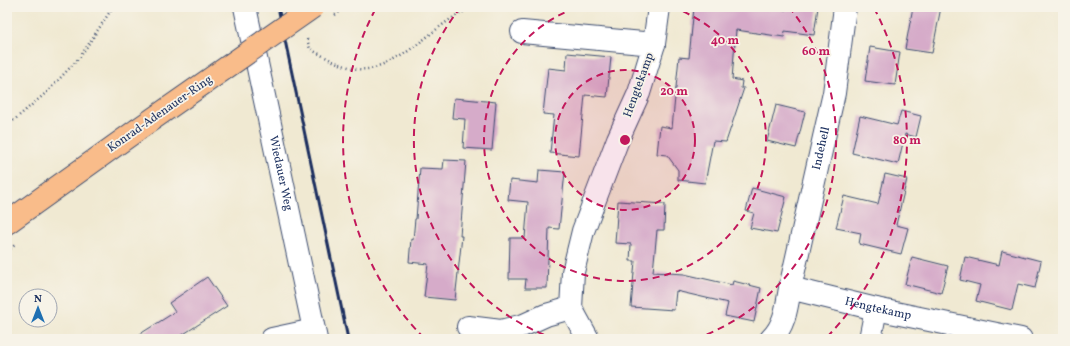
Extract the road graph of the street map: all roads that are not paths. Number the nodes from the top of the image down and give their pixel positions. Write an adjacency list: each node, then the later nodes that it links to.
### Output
1 (245, 7): 12 (street, Wiedauer Weg)
2 (313, 7): 7 (main road, Konrad-Adenauer-Ring, bridge)
3 (659, 7): 6 (street, Hengtekamp)
4 (845, 7): 8 (street, Indehell)
5 (522, 32): 6 (street, Hengtekamp)
6 (654, 44): 9 (street, Hengtekamp)
7 (7, 223)
8 (790, 288): 10 (street, Hengtekamp); 15 (street)
9 (571, 308): 11 (street); 14 (street)
10 (876, 309): 16 (street); 17 (street, Hengtekamp)
11 (468, 327)
12 (315, 334): 13 (street)
13 (272, 339)
14 (588, 339)
15 (771, 339)
16 (870, 339)
17 (1021, 339)

